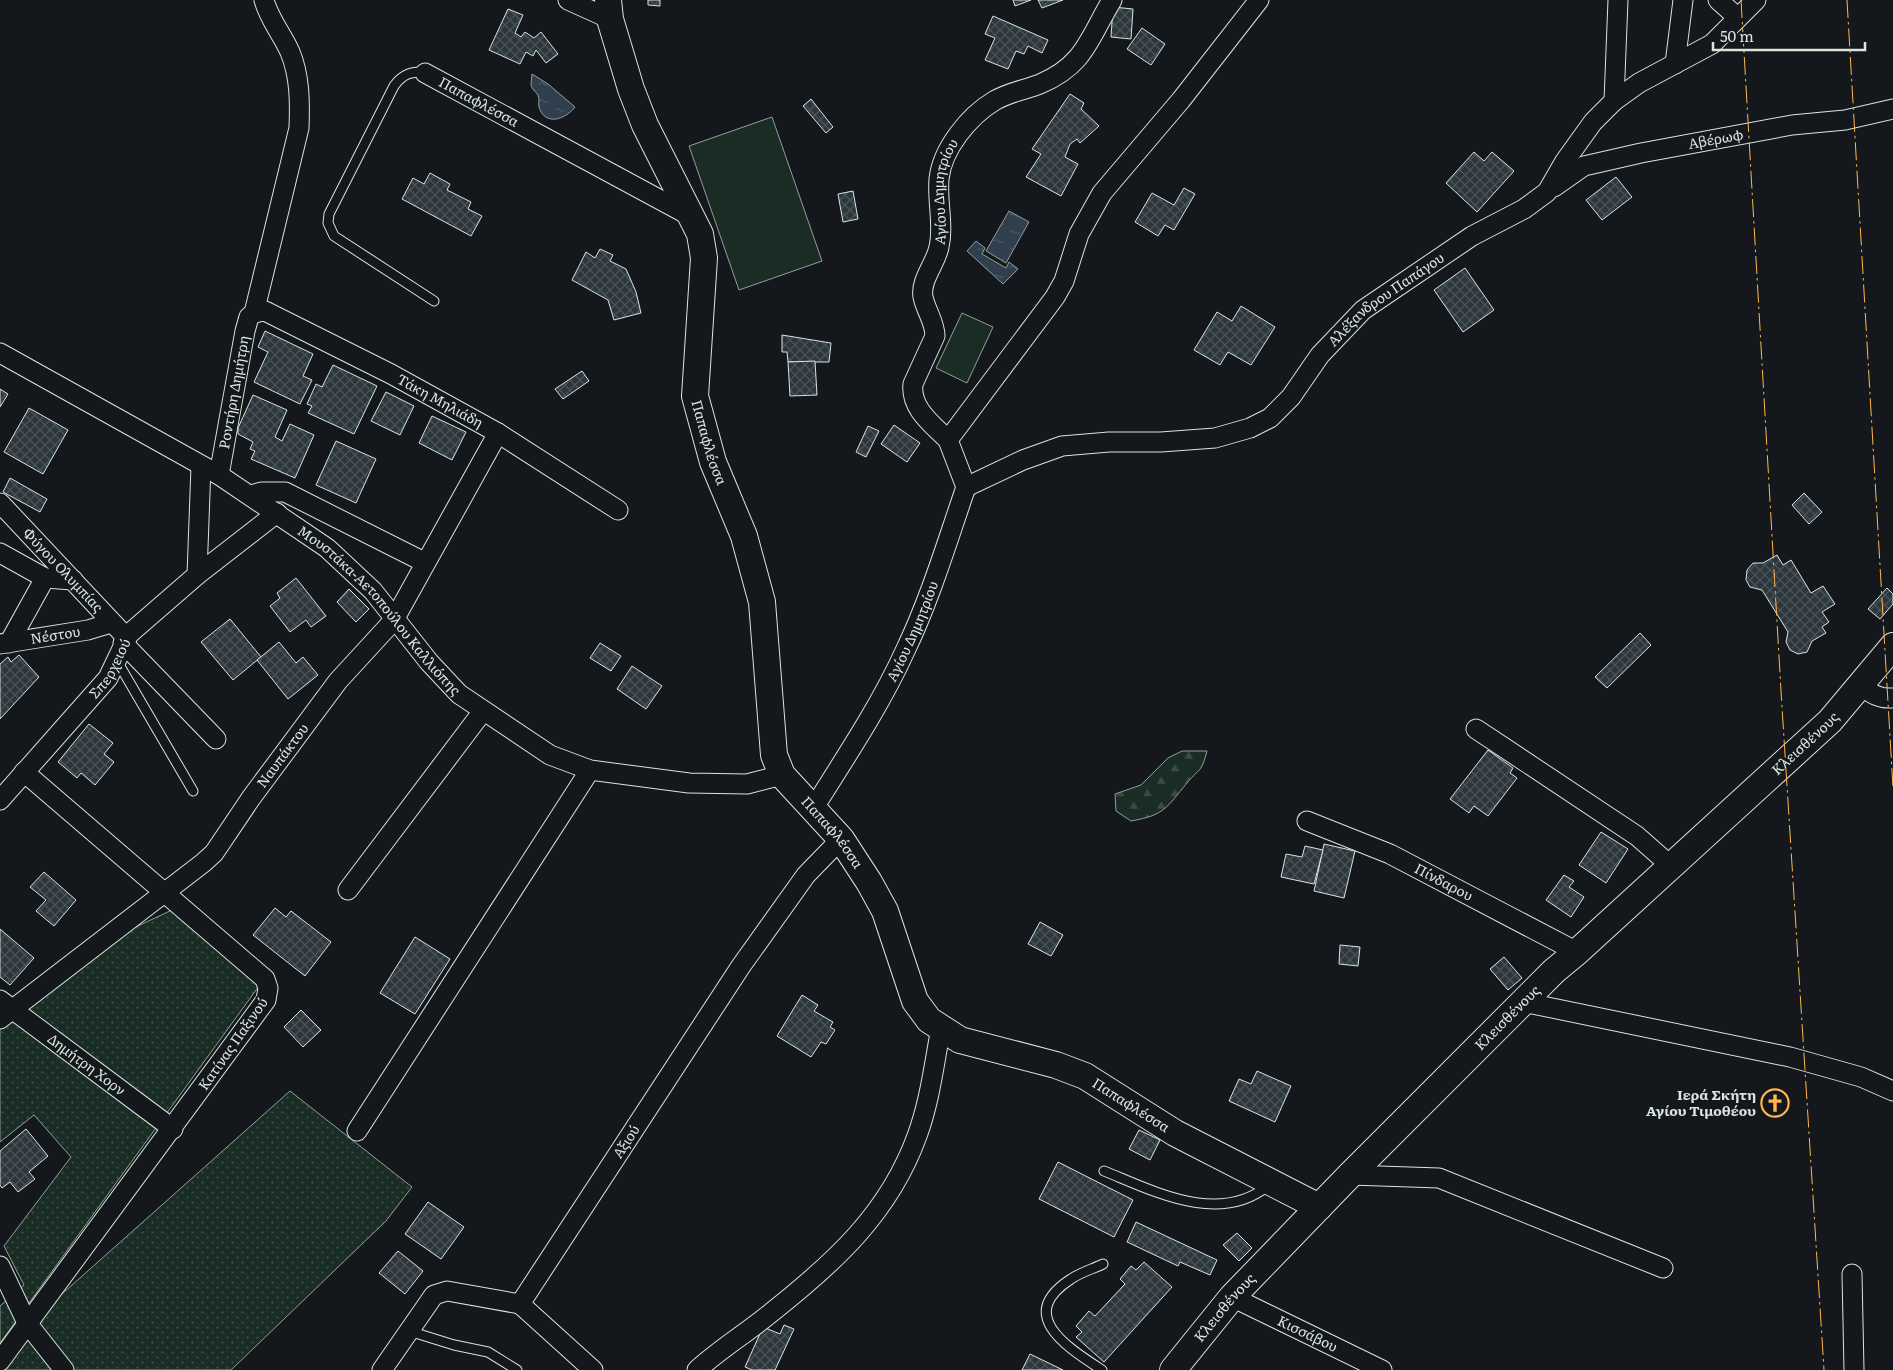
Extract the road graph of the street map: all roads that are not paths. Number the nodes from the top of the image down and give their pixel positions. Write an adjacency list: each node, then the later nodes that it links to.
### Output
1 (264, 0): 18 (street, Ροντήρη Δημήτρη)
2 (568, 0): 9 (street)
3 (1112, 0): 21 (street, Αγίου Δημητρίου)
4 (1259, 0): 21 (street)
5 (1618, 0): 13 (street)
6 (1683, 0): 11 (street)
7 (1718, 0): 10 (street)
8 (1756, 0): 10 (street, Αλέξανδρου Παπάγου)
9 (609, 10): 16 (street, Παπαφλέσσα)
10 (1737, 17): 11 (street, Αλέξανδρου Παπάγου)
11 (1675, 64): 13 (street, Αλέξανδρου Παπάγου)
12 (425, 73): 16 (street, Παπαφλέσσα); 17 (lane)
13 (1614, 100): 15 (street, Αλέξανδρου Παπάγου)
14 (1893, 110): 15 (street, Αβέρωφ)
15 (1547, 192): 24 (street, Αλέξανδρου Παπάγου)
16 (692, 217): 46 (street, Παπαφλέσσα)
17 (434, 302)
18 (254, 313): 20 (street, Τάκη Μηλιάδη); 23 (street, Ροντήρη Δημήτρη)
19 (0, 353): 22 (street, Μουστάκα-Αετοπούλου Καλλιόπης)
20 (498, 433): 27 (street, Τάκη Μηλιάδη); 30 (street, Ναυπάκτου)
21 (948, 440): 24 (street, Αγίου Δημητρίου)
22 (201, 466): 23 (street, Μουστάκα-Αετοπούλου Καλλιόπης); 31 (street)
23 (219, 475): 25 (street, Μουστάκα-Αετοπούλου Καλλιόπης)
24 (966, 487): 49 (street, Αγίου Δημητρίου)
25 (252, 495): 28 (street, Μουστάκα-Αετοπούλου Καλλιόπης); 30 (street)
26 (0, 503): 33 (street, Φύγου Ολυμπίας)
27 (618, 510)
28 (278, 513): 31 (street, Σπερχειού); 34 (street, Μουστάκα-Αετοπούλου Καλλιόπης)
29 (0, 553): 32 (street)
30 (424, 562): 34 (street, Ναυπάκτου)
31 (197, 575): 38 (street, Σπερχειού)
32 (45, 578): 33 (street); 36 (street)
33 (73, 580): 35 (street, Φύγου Ολυμπίας)
34 (394, 620): 41 (street, Μουστάκα-Αετοπούλου Καλλιόπης); 54 (street, Ναυπάκτου)
35 (111, 623): 36 (street, Νέστου); 38 (street, Φύγου Ολυμπίας)
36 (4, 644)
37 (1893, 646): 39 (street, Κλεισθένους)
38 (122, 647): 43 (street, Φύγου Ολυμπίας); 45 (street, Σπερχειού); 47 (lane)
39 (1861, 686): 40 (street); 52 (street, Κλεισθένους)
40 (1893, 698)
41 (483, 711): 44 (street, Μουστάκα-Αετοπούλου Καλλιόπης); 53 (street)
42 (1476, 730): 52 (street)
43 (216, 739)
44 (590, 770): 46 (street, Μουστάκα-Αετοπούλου Καλλιόπης); 61 (street)
45 (24, 772): 48 (street, Σπερχειού); 54 (street, Κατίνας Παξινού)
46 (782, 775): 49 (street, Παπαφλέσσα)
47 (193, 791)
48 (0, 800)
49 (813, 809): 51 (street, Παπαφλέσσα)
50 (1307, 821): 55 (street, Πίνδαρου)
51 (842, 839): 58 (street, Παπαφλέσσα); 72 (street, Αξιού)
52 (1671, 866): 55 (street, Κλεισθένους)
53 (348, 890)
54 (165, 892): 57 (street, Ναυπάκτου); 60 (street, Κατίνας Παξινού)
55 (1577, 952): 56 (street, Κλεισθένους)
56 (1523, 1002): 59 (street); 63 (street, Κλεισθένους)
57 (4, 1010): 60 (street, Δημήτρη Χορν)
58 (941, 1028): 64 (street, Παπαφλέσσα); 76 (street)
59 (1893, 1091)
60 (173, 1129): 73 (street, Κατίνας Παξινού)
61 (358, 1131)
62 (1104, 1171): 64 (lane)
63 (1350, 1175): 65 (street, Κλεισθένους); 68 (street)
64 (1271, 1183): 65 (street, Παπαφλέσσα)
65 (1318, 1207): 71 (street, Κλεισθένους)
66 (1103, 1264): 81 (lane)
67 (0, 1266): 70 (street)
68 (1663, 1268)
69 (1852, 1274): 84 (street)
70 (5, 1290): 73 (street)
71 (1232, 1298): 82 (street, Κλεισθένους); 83 (street, Κισσάβου)
72 (520, 1304): 74 (street); 80 (street)
73 (27, 1323): 75 (street, Κατίνας Παξινού); 77 (street)
74 (408, 1331): 78 (street); 79 (lane)
75 (0, 1361)
76 (704, 1368)
77 (64, 1370)
78 (382, 1370)
79 (517, 1370)
80 (592, 1370)
81 (1102, 1370)
82 (1173, 1370)
83 (1382, 1370)
84 (1854, 1370)

